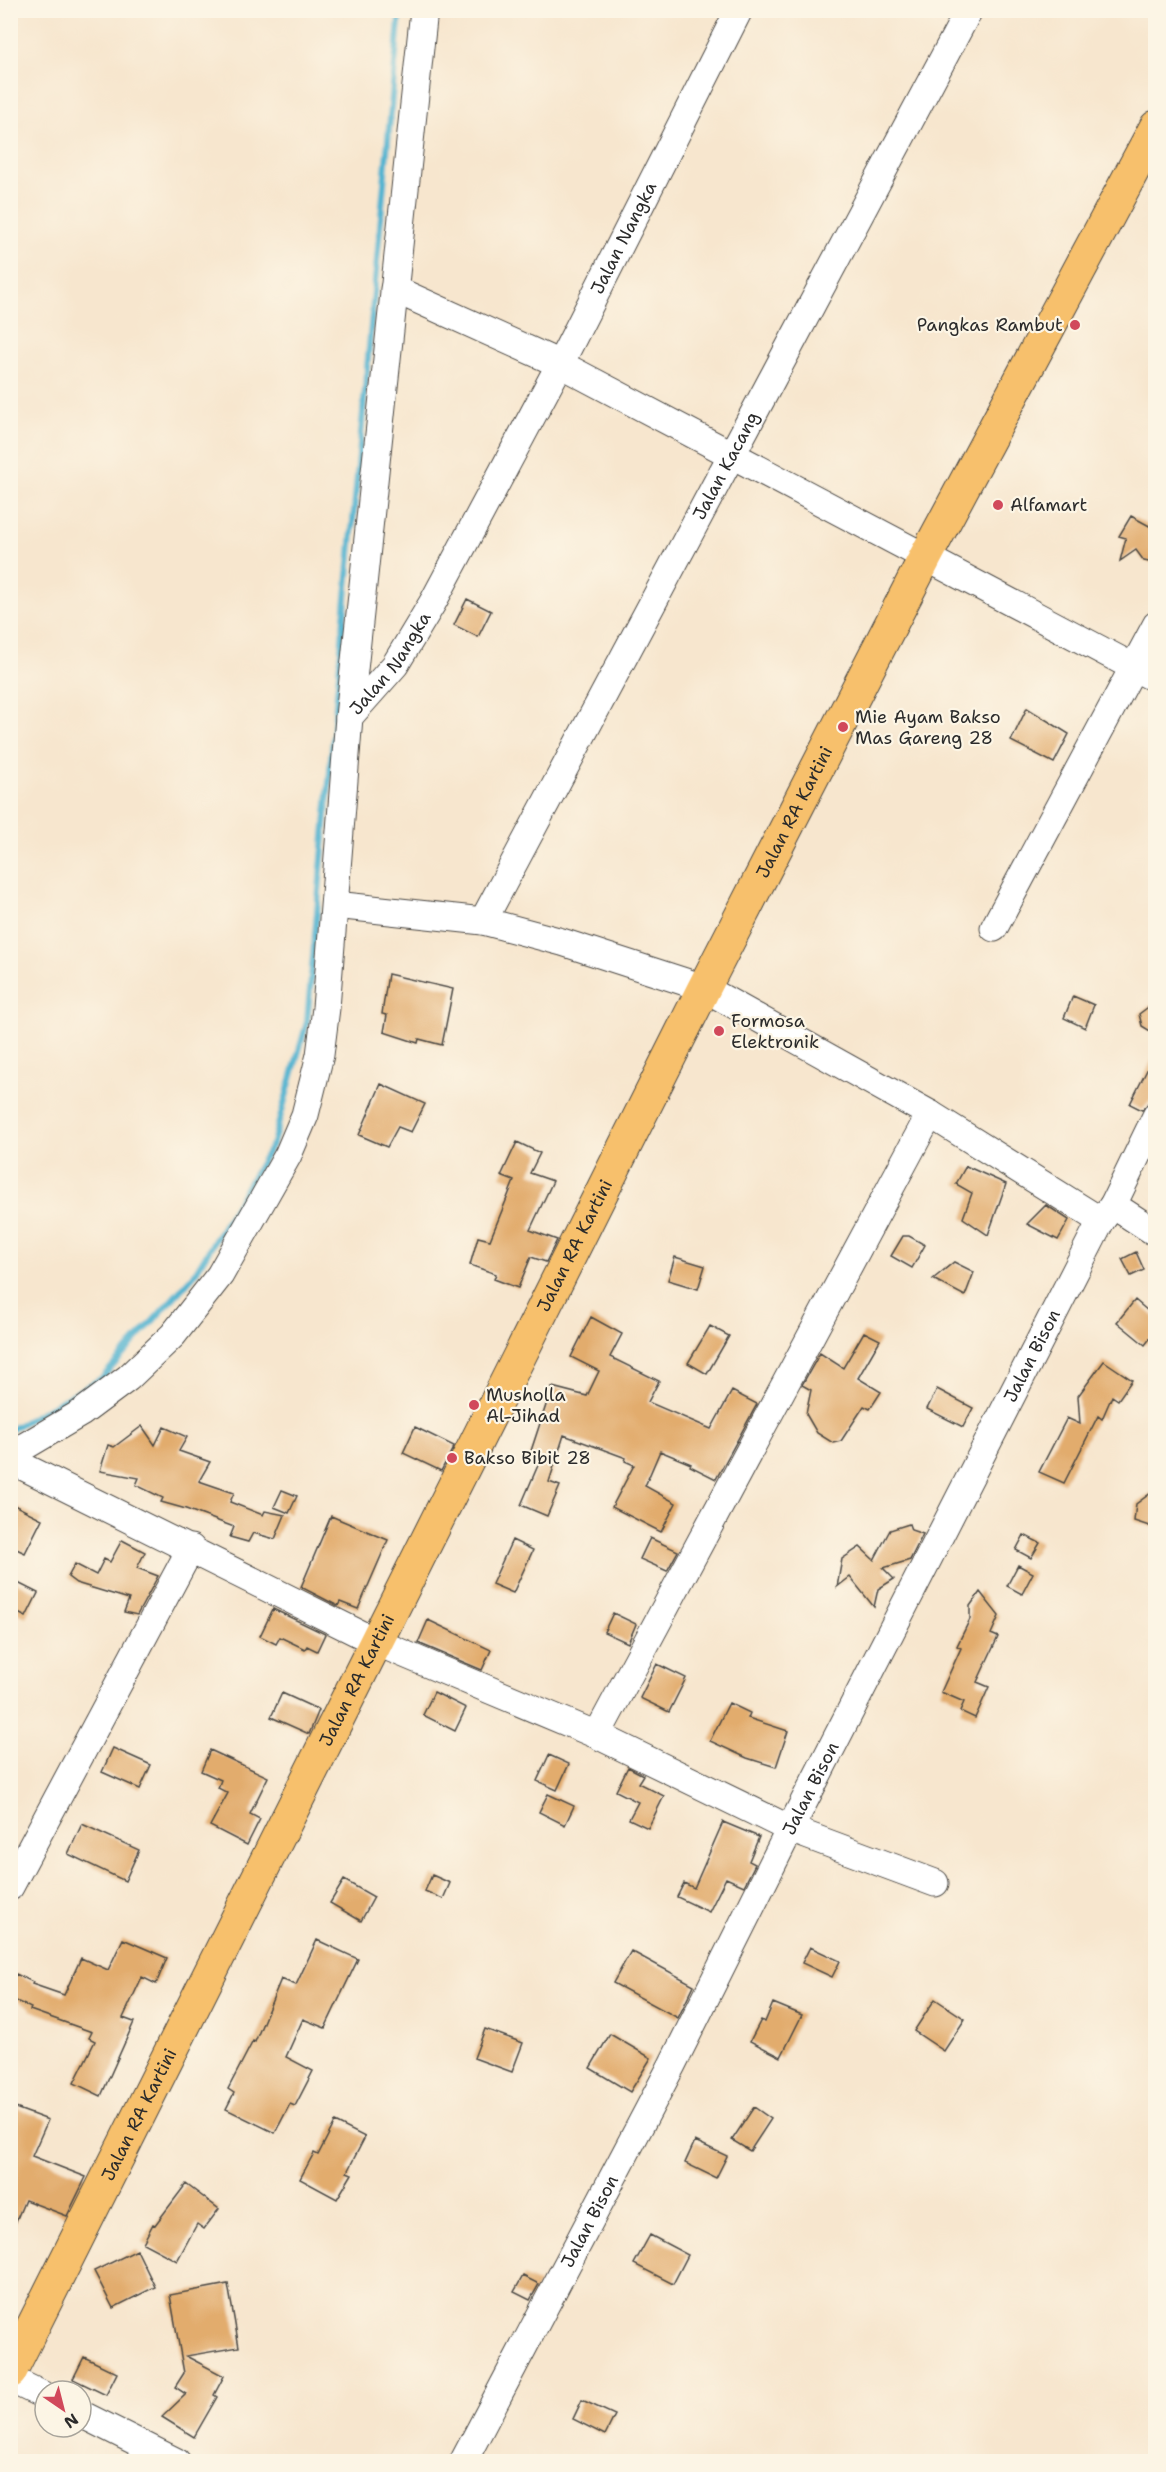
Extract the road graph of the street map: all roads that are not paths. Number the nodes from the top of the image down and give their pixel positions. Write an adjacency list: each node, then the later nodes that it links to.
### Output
1 (423, 10): 5 (street, Jalan Nangka)
2 (739, 10): 6 (street, Jalan Nangka)
3 (969, 10): 7 (street, Jalan Kacang)
4 (1155, 129): 8 (main road, Jalan RA Kartini)
5 (394, 289): 6 (street); 12 (street, Jalan Nangka)
6 (560, 364): 7 (street); 12 (street, Jalan Nangka)
7 (734, 454): 8 (street); 14 (street, Jalan Kacang)
8 (926, 556): 10 (street); 16 (main road, Jalan RA Kartini)
9 (1155, 625): 10 (street)
10 (1132, 666): 11 (street); 15 (street)
11 (1155, 680)
12 (349, 717): 13 (street)
13 (335, 905): 14 (street); 21 (street)
14 (483, 921): 16 (street)
15 (994, 928)
16 (704, 988): 17 (street); 24 (main road, Jalan RA Kartini)
17 (930, 1114): 19 (street); 25 (street)
18 (1155, 1116): 19 (street, Jalan Bison)
19 (1107, 1213): 20 (street); 26 (street, Jalan Bison)
20 (1155, 1233)
21 (10, 1455)
22 (10, 1460): 23 (street)
23 (191, 1548): 24 (street); 28 (street)
24 (378, 1643): 25 (street); 29 (main road, Jalan RA Kartini)
25 (597, 1735): 26 (street)
26 (790, 1829): 27 (street); 34 (street, Jalan Bison)
27 (935, 1883)
28 (10, 1887)
29 (10, 2372)
30 (10, 2379): 31 (street)
31 (33, 2390)
32 (93, 2420): 33 (street)
33 (177, 2462)
34 (463, 2462)

